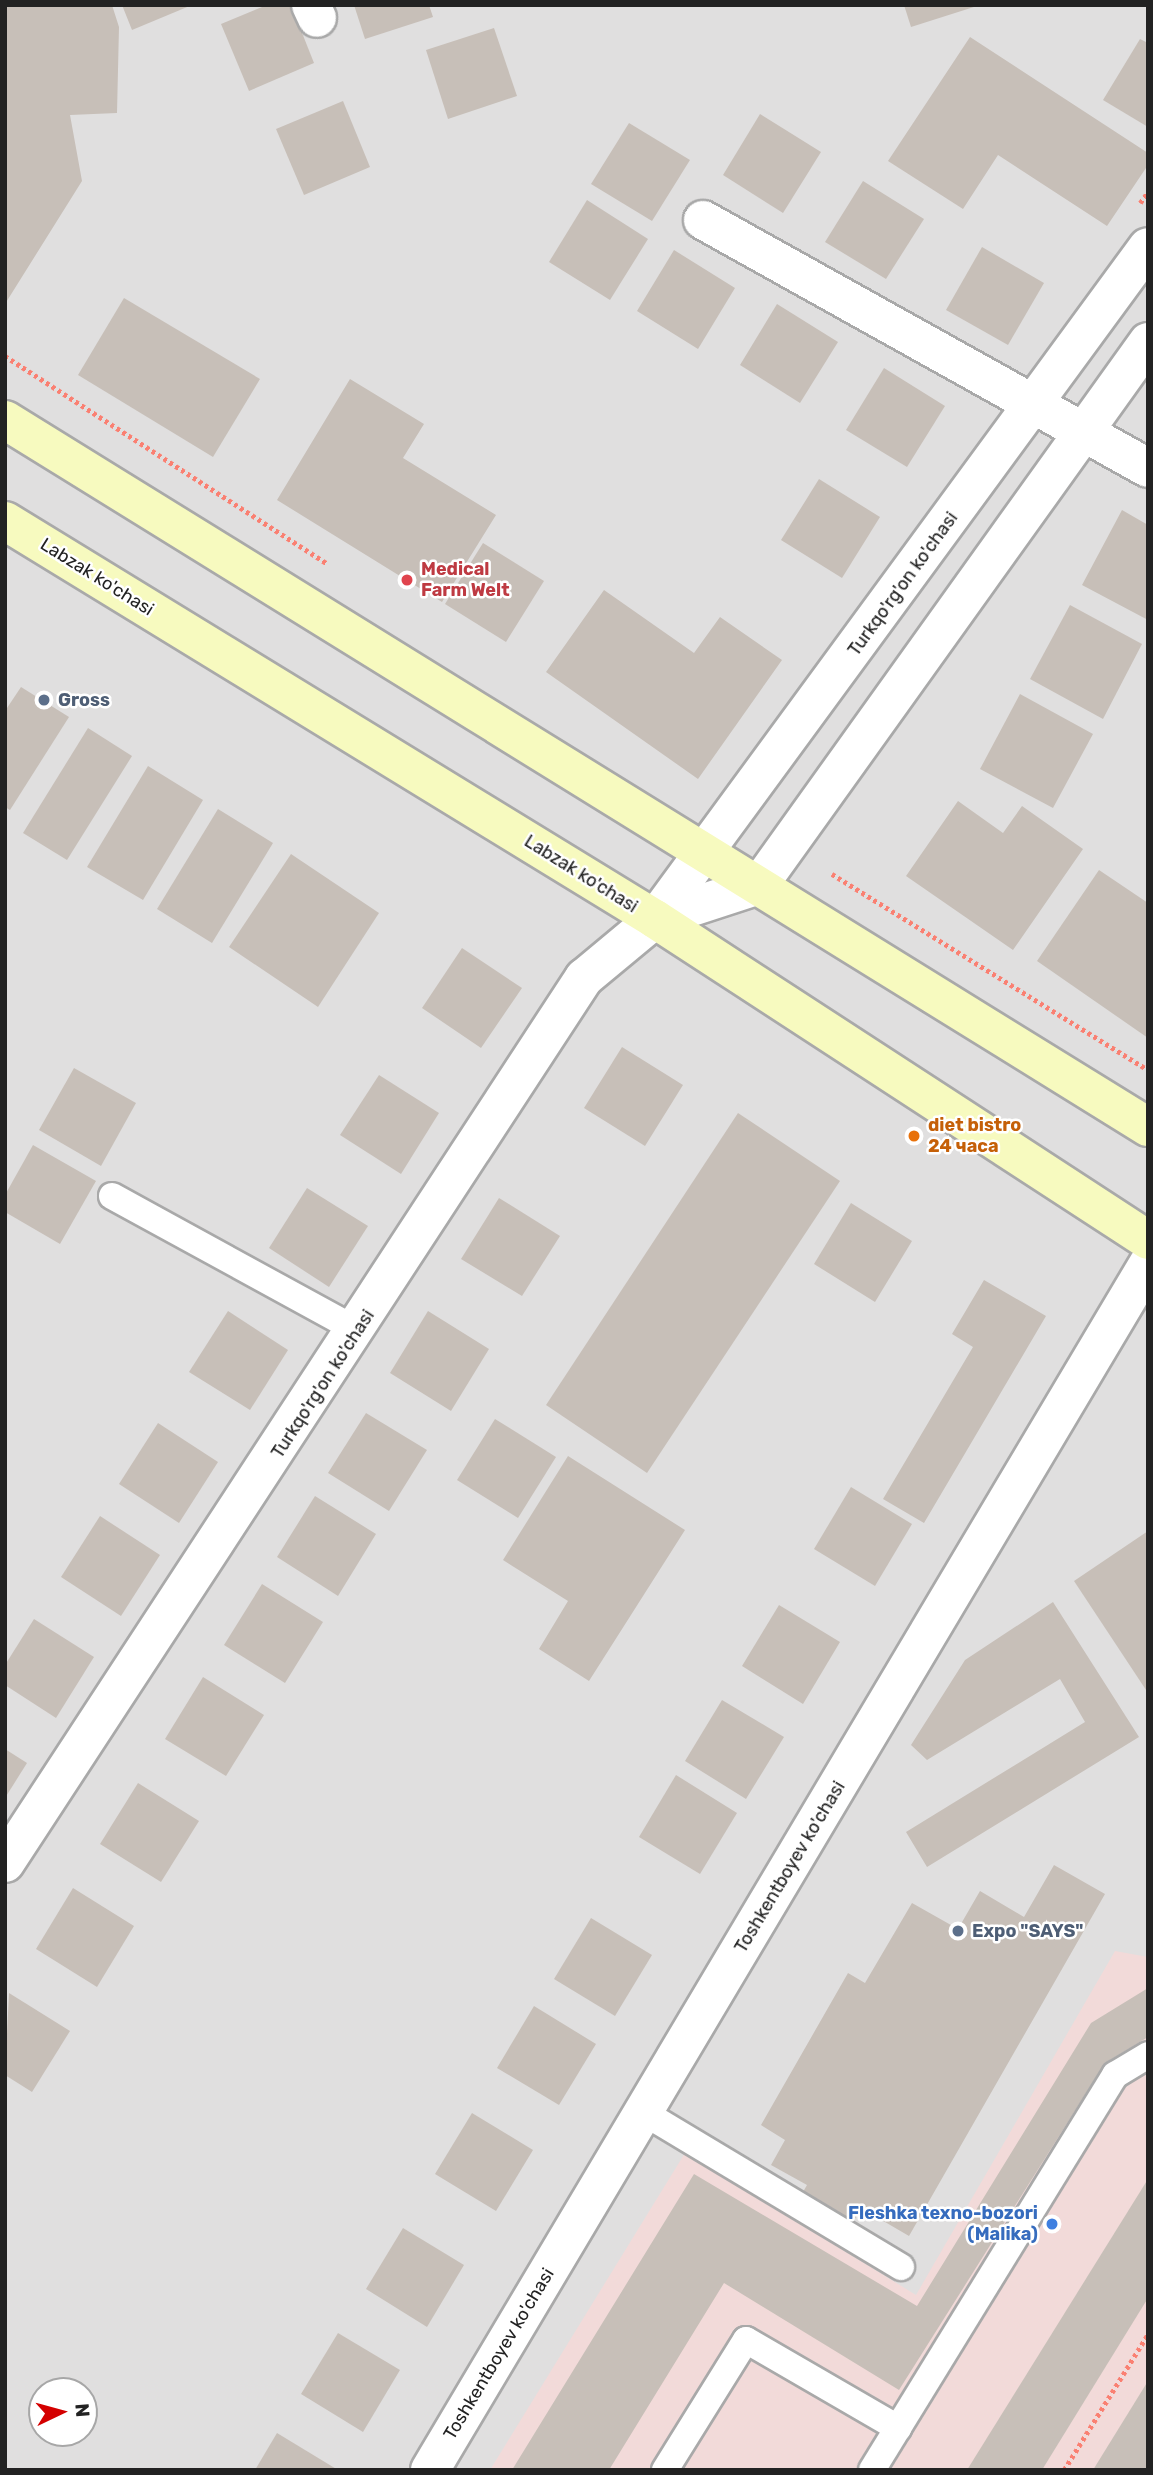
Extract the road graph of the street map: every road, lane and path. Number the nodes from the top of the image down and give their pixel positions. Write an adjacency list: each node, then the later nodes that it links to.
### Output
1 (1148, 192): 3 (path)
2 (703, 220): 6 (street)
3 (1140, 230): 6 (street, Turkqo'rg'on ko'chasi)
4 (1148, 342): 8 (street)
5 (5, 356): 11 (path)
6 (1036, 404): 8 (street); 12 (street, Turkqo'rg'on ko'chasi)
7 (5, 421): 12 (main road)
8 (1083, 430): 9 (street); 14 (street)
9 (1148, 468)
10 (5, 521): 15 (main road, Labzak ko'chasi)
11 (342, 572)
12 (705, 852): 14 (main road); 15 (street, Turkqo'rg'on ko'chasi)
13 (832, 874): 16 (path)
14 (759, 885): 15 (street, Turkqo'rg'on ko'chasi); 17 (main road)
15 (655, 919): 19 (main road, Labzak ko'chasi); 21 (street, Turkqo'rg'on ko'chasi)
16 (1148, 1070)
17 (1148, 1127)
18 (112, 1196): 21 (lane)
19 (1148, 1240)
20 (1148, 1264): 24 (street, Toshkentboyev ko'chasi)
21 (359, 1331): 22 (street, Turkqo'rg'on ko'chasi)
22 (5, 1863)
23 (1148, 2055): 27 (lane)
24 (643, 2112): 25 (lane); 28 (street, Toshkentboyev ko'chasi)
25 (901, 2267)
26 (1148, 2334): 31 (path)
27 (898, 2428): 29 (lane); 30 (lane)
28 (430, 2470)
29 (665, 2470)
30 (872, 2470)
31 (1064, 2470)

